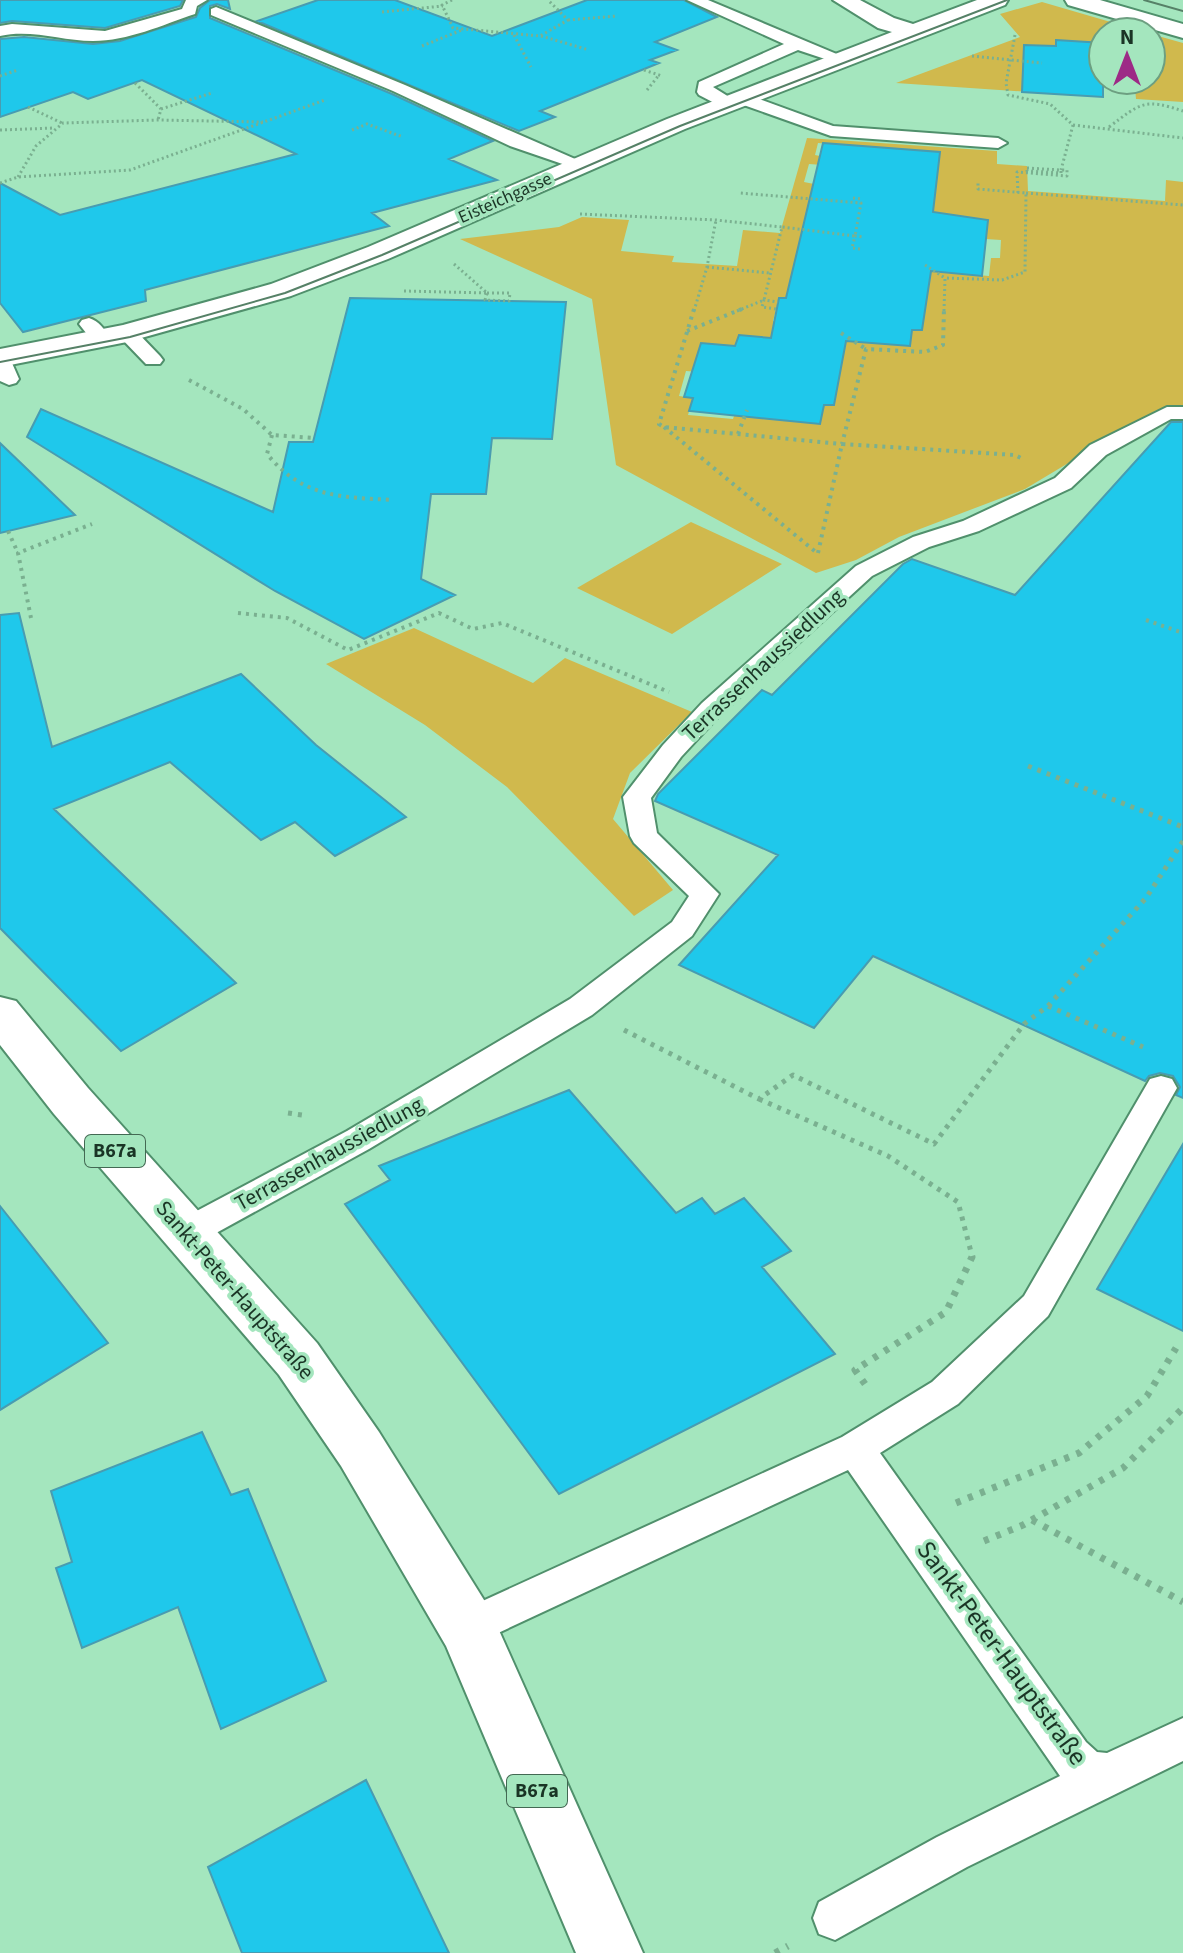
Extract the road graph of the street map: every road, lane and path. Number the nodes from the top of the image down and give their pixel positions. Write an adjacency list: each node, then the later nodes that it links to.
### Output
1 (452, 0): 9 (path)
2 (548, 0): 12 (path)
3 (695, 0): 20 (lane)
4 (844, 0): 17 (street)
5 (997, 0): 17 (street, Eisteichgasse)
6 (1076, 0): 16 (street)
7 (196, 3): 8 (lane); 15 (lane)
8 (218, 6): 31 (lane)
9 (443, 6): 10 (path); 14 (path)
10 (382, 12)
11 (617, 16): 12 (path)
12 (568, 20): 19 (path)
13 (1012, 23): 24 (path)
14 (463, 29): 18 (path); 21 (path)
15 (0, 31)
16 (1183, 31)
17 (914, 32): 25 (street, Eisteichgasse)
18 (514, 35): 19 (path); 27 (path)
19 (540, 36): 22 (path)
20 (798, 44): 25 (lane); 34 (lane)
21 (422, 46)
22 (589, 50)
23 (970, 56): 24 (path)
24 (1012, 58): 26 (path); 41 (path)
25 (843, 60): 34 (street, Eisteichgasse)
26 (1042, 63)
27 (531, 67)
28 (644, 70): 29 (path)
29 (669, 78)
30 (422, 80): 31 (lane)
31 (385, 82): 39 (path); 47 (lane)
32 (135, 83): 36 (path)
33 (212, 93): 36 (path)
34 (736, 101): 46 (lane); 47 (street, Eisteichgasse)
35 (28, 107): 40 (path)
36 (161, 109): 38 (path)
37 (1183, 111): 43 (path)
38 (158, 120): 39 (path); 40 (path)
39 (268, 122): 48 (path)
40 (63, 123): 42 (path)
41 (1073, 125): 43 (path); 52 (path)
42 (54, 128): 44 (path); 48 (path)
43 (1108, 128): 45 (path)
44 (0, 130)
45 (1183, 138)
46 (998, 143)
47 (580, 165): 74 (street, Eisteichgasse)
48 (18, 177): 50 (path)
49 (978, 177): 52 (path)
50 (0, 183)
51 (740, 193): 55 (path)
52 (1018, 193): 53 (path)
53 (1026, 193): 56 (path); 67 (path)
54 (853, 198): 55 (path)
55 (862, 199): 60 (path)
56 (1183, 205)
57 (568, 216): 58 (path)
58 (716, 220): 59 (path); 65 (path)
59 (782, 227): 60 (path); 66 (path)
60 (855, 236): 61 (path); 62 (path)
61 (863, 237)
62 (860, 249)
63 (445, 256): 69 (path)
64 (925, 265): 67 (path)
65 (707, 267): 66 (path); 73 (path)
66 (770, 273): 70 (path)
67 (945, 278): 76 (path)
68 (400, 291): 69 (path)
69 (487, 292): 69 (path)
70 (764, 300): 71 (path); 72 (path); 73 (path)
71 (778, 302)
72 (776, 309)
73 (687, 331): 79 (path)
74 (105, 332): 77 (lane); 78 (street, Eisteichgasse)
75 (841, 333): 76 (path)
76 (866, 349): 89 (path)
77 (153, 360): 87 (path)
78 (3, 365)
79 (672, 381): 80 (path); 81 (path)
80 (683, 381)
81 (669, 391): 82 (path); 85 (path)
82 (680, 392)
83 (747, 410): 86 (path)
84 (1183, 413): 99 (lane, Terrassenhaussiedlung)
85 (664, 427): 86 (path); 89 (path)
86 (738, 434): 89 (path)
87 (272, 435): 88 (path); 91 (path)
88 (315, 438)
89 (842, 444): 90 (path)
90 (1015, 455)
91 (393, 500)
92 (92, 524): 94 (path)
93 (8, 531): 94 (path)
94 (18, 553): 96 (path)
95 (238, 613): 99 (path)
96 (31, 618)
97 (1146, 620): 98 (path)
98 (1183, 633)
99 (711, 709): 104 (lane, Terrassenhaussiedlung)
100 (1028, 766): 101 (path)
101 (1183, 827)
102 (1183, 841): 103 (path)
103 (1048, 1006): 106 (path); 107 (path)
104 (581, 1007): 107 (path); 108 (lane, Terrassenhaussiedlung)
105 (0, 1013): 108 (street, Sankt-Peter-Hauptstraße / B67a)
106 (1158, 1070): 111 (lane)
107 (759, 1099): 111 (path)
108 (186, 1233): 118 (street, Sankt-Peter-Hauptstraße / B67a)
109 (1176, 1348): 113 (path)
110 (1183, 1408): 115 (path)
111 (895, 1424): 112 (lane); 113 (path)
112 (855, 1449): 118 (lane); 120 (lane, Sankt-Peter-Hauptstraße)
113 (955, 1503): 114 (path)
114 (964, 1516)
115 (1032, 1519): 116 (path); 117 (path)
116 (973, 1529)
117 (1183, 1602)
118 (468, 1628): 122 (street, Sankt-Peter-Hauptstraße / B67a)
119 (1183, 1739): 120 (lane, Sankt-Peter-Hauptstraße)
120 (1109, 1774): 121 (lane)
121 (835, 1918)
122 (610, 1953)

